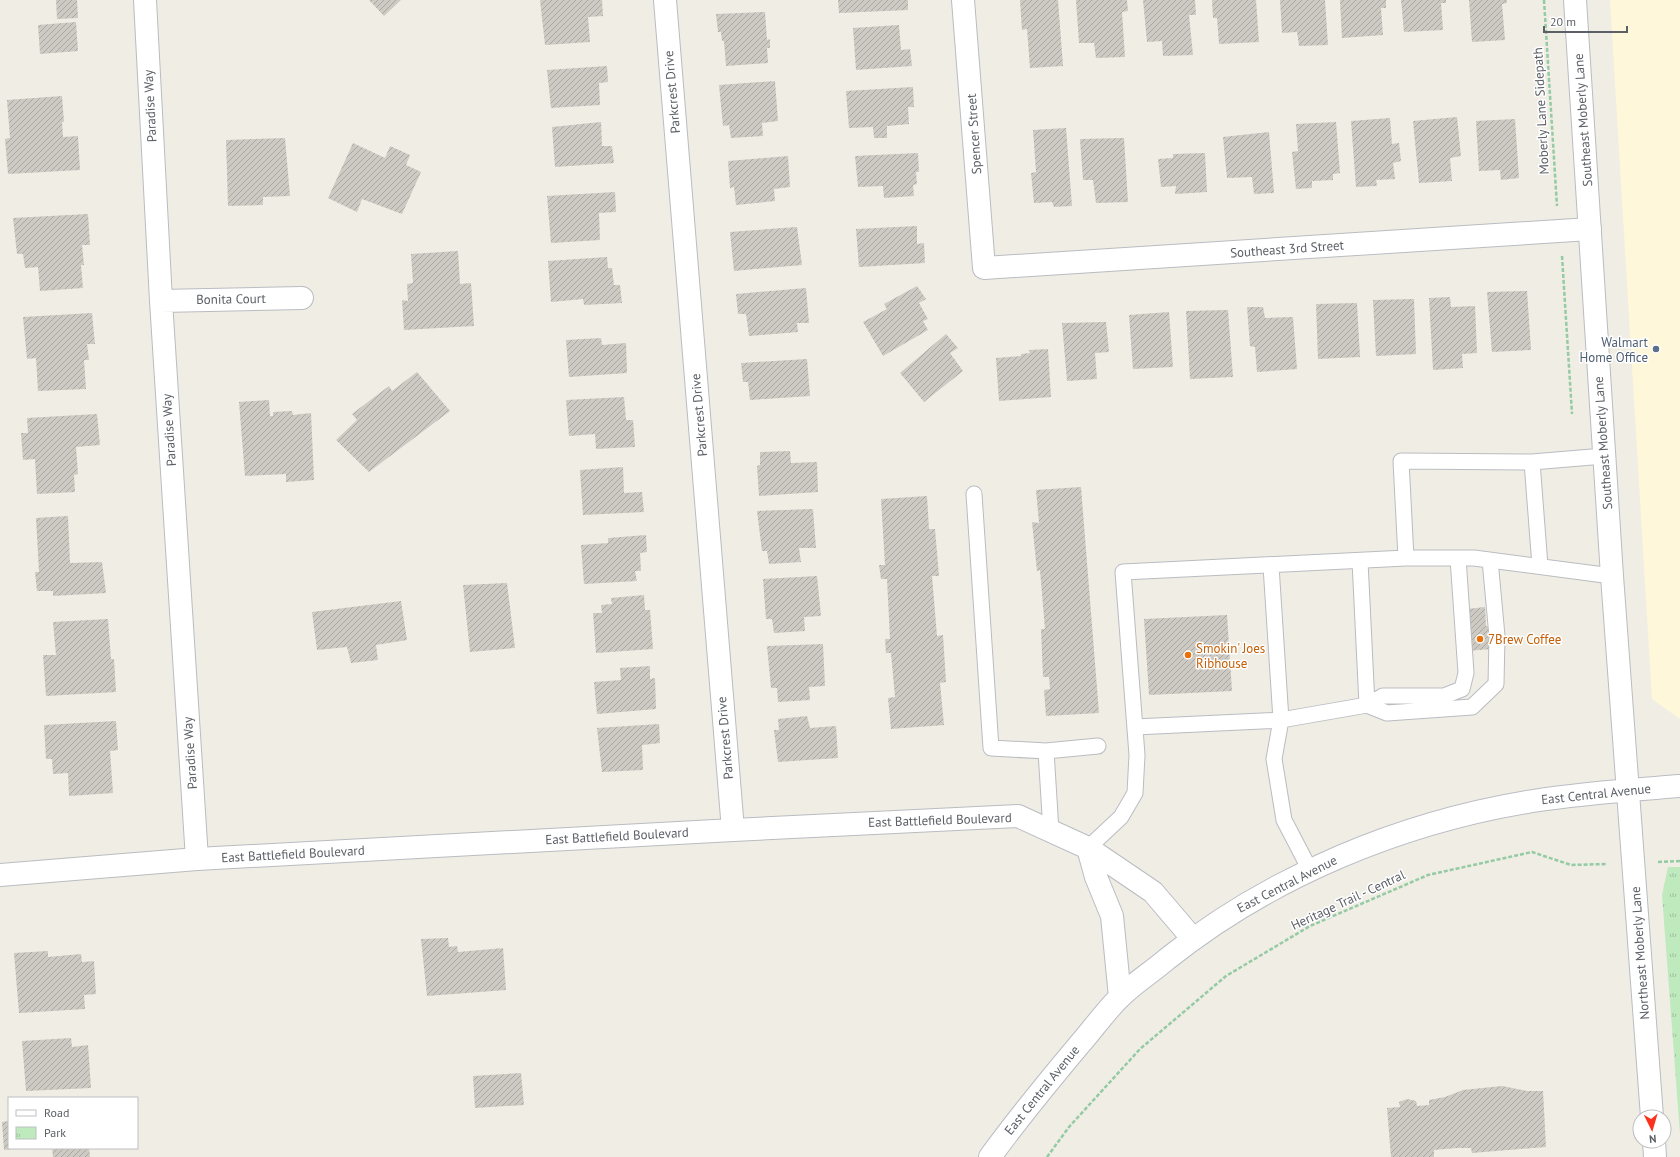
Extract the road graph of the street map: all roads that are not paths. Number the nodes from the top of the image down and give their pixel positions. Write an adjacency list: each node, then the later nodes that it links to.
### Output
1 (145, 0): 8 (street, Paradise Way)
2 (665, 0): 26 (street, Parkcrest Drive)
3 (964, 0): 6 (street, Spencer Street)
4 (1575, 0): 5 (street, Southeast Moberly Lane)
5 (1590, 229): 6 (street, Southeast 3rd Street); 9 (street, Southeast Moberly Lane)
6 (984, 268)
7 (302, 298): 8 (street, Bonita Court)
8 (161, 301): 29 (street, Paradise Way)
9 (1604, 456): 10 (lane); 18 (street, Southeast Moberly Lane)
10 (1532, 462): 12 (lane); 17 (lane)
11 (974, 494): 23 (lane)
12 (1406, 558): 13 (lane); 15 (lane)
13 (1458, 558): 14 (lane); 19 (lane)
14 (1490, 560): 17 (lane); 19 (lane)
15 (1360, 561): 16 (lane); 19 (lane)
16 (1271, 566): 20 (lane); 21 (lane)
17 (1540, 566): 18 (lane)
18 (1612, 576): 25 (street, Southeast Moberly Lane)
19 (1367, 706): 20 (lane)
20 (1281, 720): 21 (lane); 30 (lane)
21 (1135, 727): 28 (lane)
22 (1098, 746): 23 (lane)
23 (1046, 751): 27 (lane)
24 (1680, 786): 25 (street, East Central Avenue)
25 (1629, 790): 30 (street, East Central Avenue); 34 (street, Northeast Moberly Lane)
26 (733, 830): 27 (street, East Battlefield Boulevard); 29 (street, East Battlefield Boulevard)
27 (1051, 831): 28 (street, East Battlefield Boulevard)
28 (1088, 848): 32 (street, East Battlefield Boulevard); 33 (street)
29 (197, 859): 31 (street, East Battlefield Boulevard)
30 (1310, 870): 32 (street, East Central Avenue)
31 (0, 875)
32 (1193, 939): 33 (street, East Central Avenue)
33 (1120, 997): 35 (street, East Central Avenue)
34 (1651, 1109)
35 (990, 1157)

